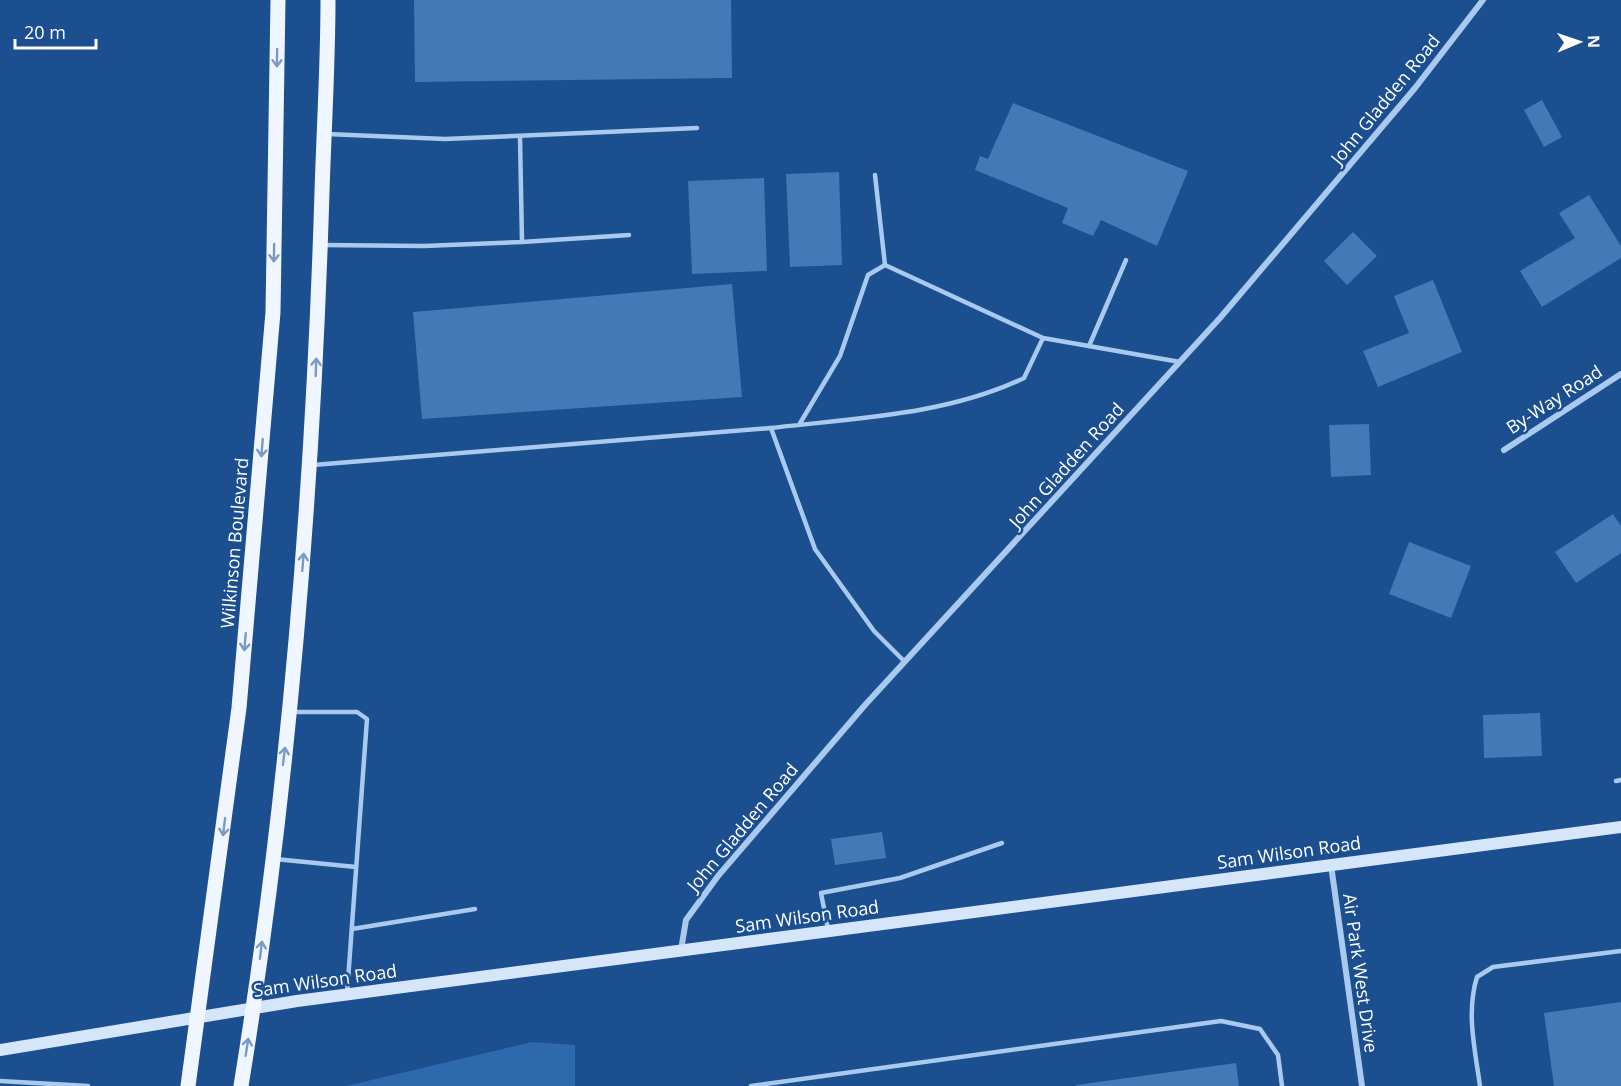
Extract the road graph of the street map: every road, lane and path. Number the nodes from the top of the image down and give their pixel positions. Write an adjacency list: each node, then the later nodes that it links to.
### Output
1 (278, 0): 35 (main road, Wilkinson Boulevard, one-way to 35)
2 (328, 0): 5 (main road)
3 (1483, 0): 15 (street, John Gladden Road)
4 (697, 128): 6 (lane)
5 (324, 134): 6 (lane); 10 (main road)
6 (520, 138): 9 (lane)
7 (875, 175): 12 (lane)
8 (629, 235): 9 (lane)
9 (522, 242): 10 (lane)
10 (321, 244): 20 (main road, one-way to 10)
11 (1125, 260): 14 (lane)
12 (885, 265): 13 (lane); 17 (lane)
13 (1043, 338): 14 (lane); 17 (lane)
14 (1089, 346): 15 (lane)
15 (1180, 362): 21 (street, John Gladden Road)
16 (1621, 374): 19 (street, By-Way Road)
17 (799, 425): 18 (lane)
18 (771, 428): 20 (lane); 21 (lane)
19 (1504, 450)
20 (310, 465): 22 (main road, one-way to 20)
21 (905, 662): 31 (street, John Gladden Road)
22 (290, 712): 25 (main road, one-way to 22); 27 (lane)
23 (1621, 827): 26 (street, Sam Wilson Road)
24 (1002, 843): 30 (lane)
25 (272, 859): 27 (lane); 34 (main road, one-way to 25)
26 (1331, 864): 30 (street, Sam Wilson Road); 43 (street, Air Park West Drive)
27 (356, 867): 29 (lane)
28 (475, 909): 29 (lane)
29 (352, 929): 33 (lane)
30 (829, 931): 31 (street, Sam Wilson Road)
31 (681, 951): 33 (street, Sam Wilson Road)
32 (1621, 951): 44 (lane)
33 (347, 994): 34 (street, Sam Wilson Road)
34 (254, 1008): 35 (street, Sam Wilson Road); 40 (main road, one-way to 34)
35 (199, 1017): 36 (street, Sam Wilson Road); 39 (main road, Wilkinson Boulevard)
36 (0, 1050)
37 (0, 1081): 38 (lane)
38 (88, 1086)
39 (188, 1086)
40 (241, 1086)
41 (751, 1086): 42 (lane)
42 (1282, 1086)
43 (1362, 1086)
44 (1480, 1086)

